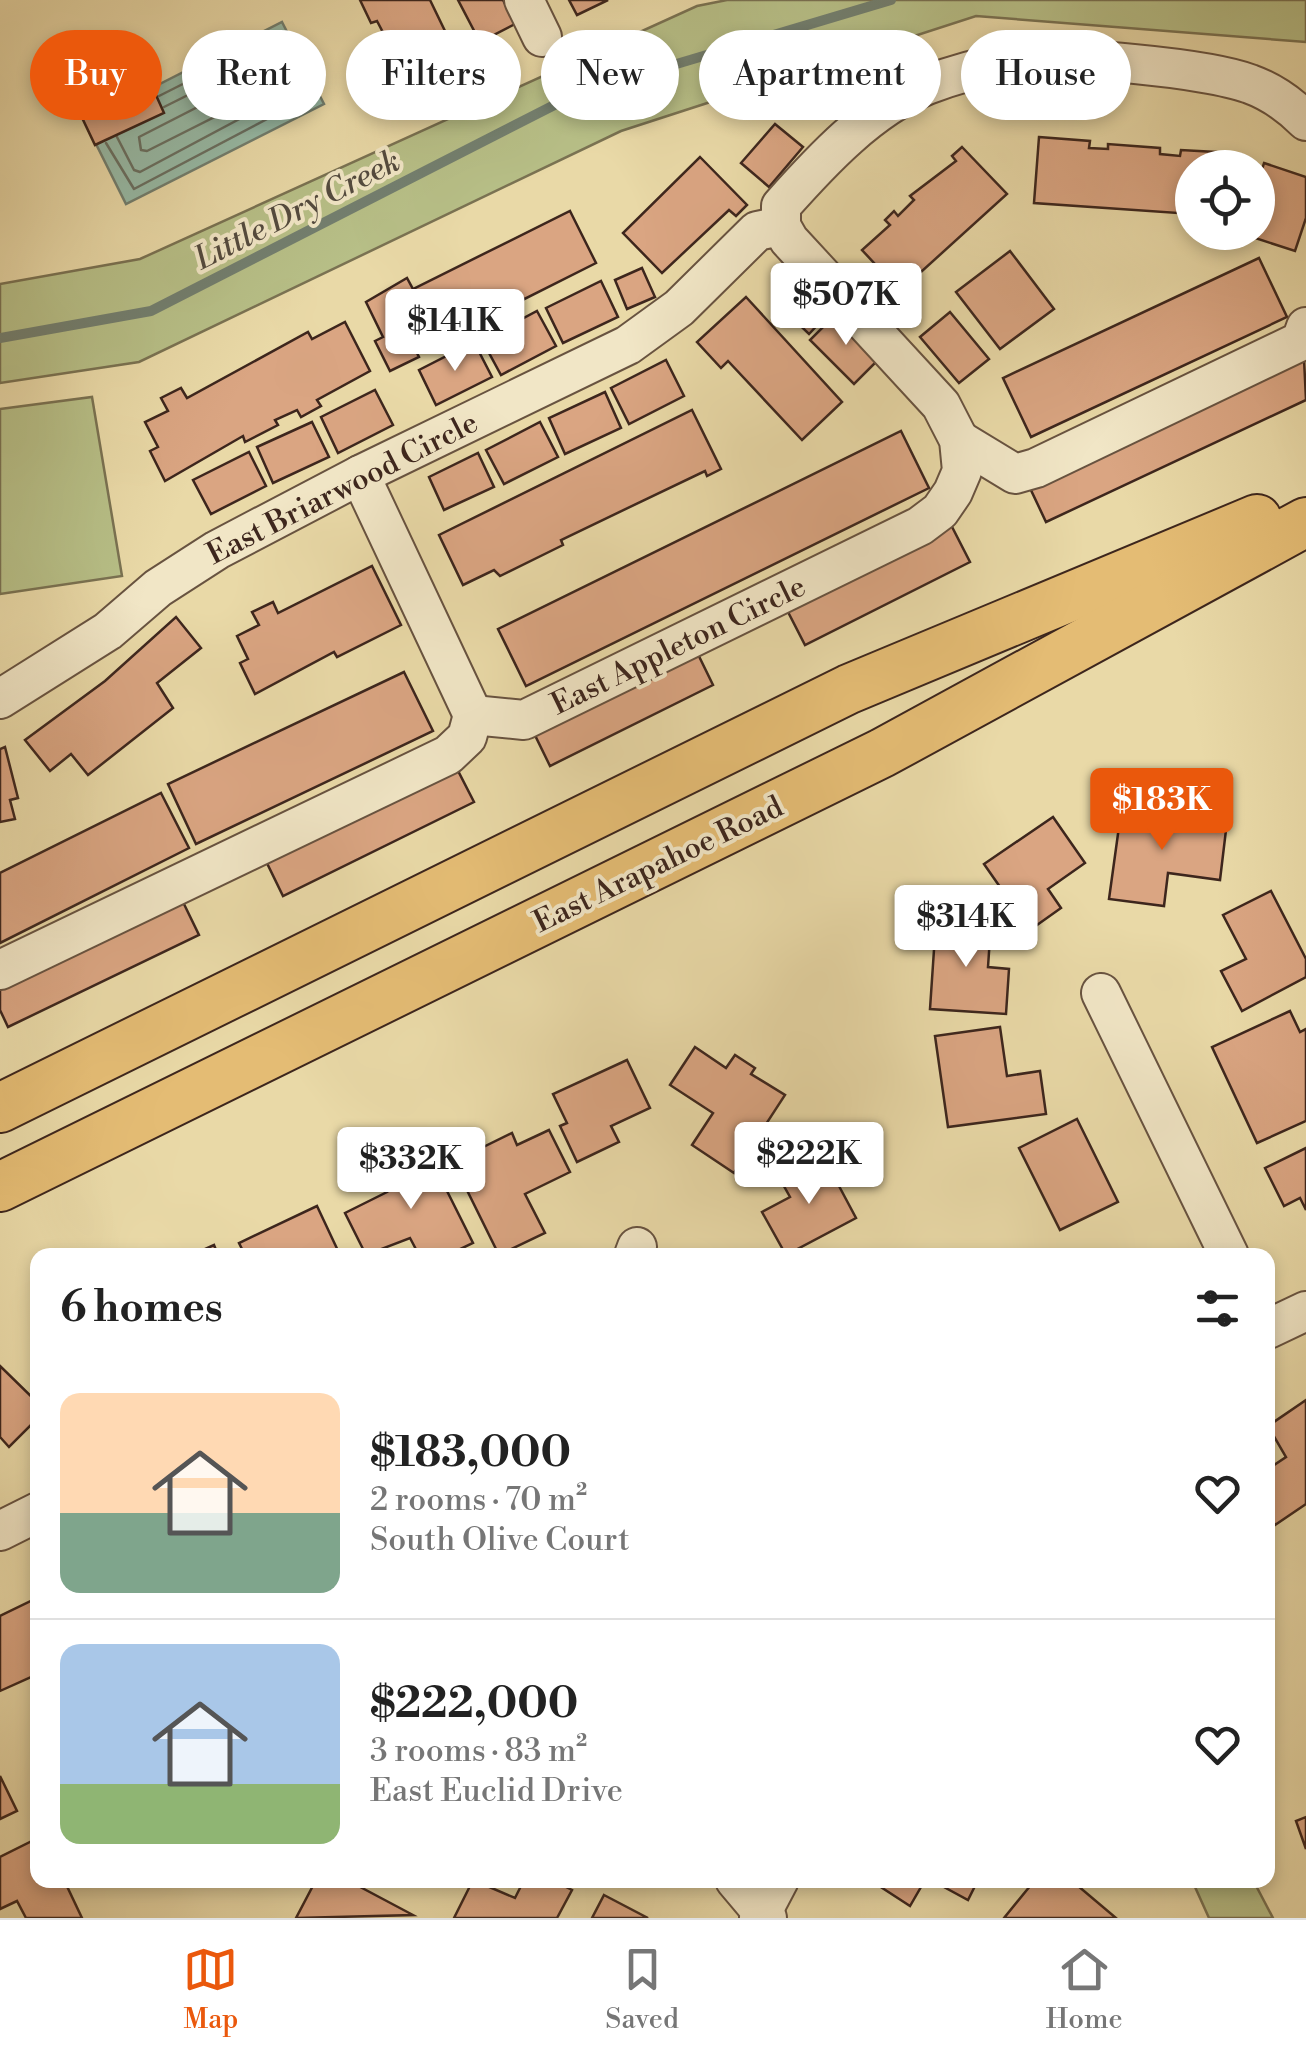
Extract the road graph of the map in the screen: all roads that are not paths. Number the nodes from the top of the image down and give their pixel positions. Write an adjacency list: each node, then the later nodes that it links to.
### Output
1 (524, 0): 2 (street)
2 (541, 34)
3 (1306, 121): 4 (street)
4 (782, 226): 6 (street); 7 (street, East Briarwood Circle)
5 (1306, 328): 6 (street)
6 (959, 440): 11 (street, East Appleton Circle)
7 (360, 474): 10 (street, East Briarwood Circle); 11 (street)
8 (1306, 498): 14 (main road)
9 (1306, 522): 15 (main road, East Arapahoe Road)
10 (0, 699)
11 (473, 715): 12 (street)
12 (0, 970)
13 (1101, 994): 16 (street)
14 (0, 1108)
15 (0, 1187)
16 (1226, 1248)
17 (1306, 1311): 18 (street)
18 (1275, 1326)
19 (30, 1516): 20 (street)
20 (0, 1531)
21 (741, 1888): 23 (street)
22 (776, 1888): 23 (street)
23 (763, 1917)

